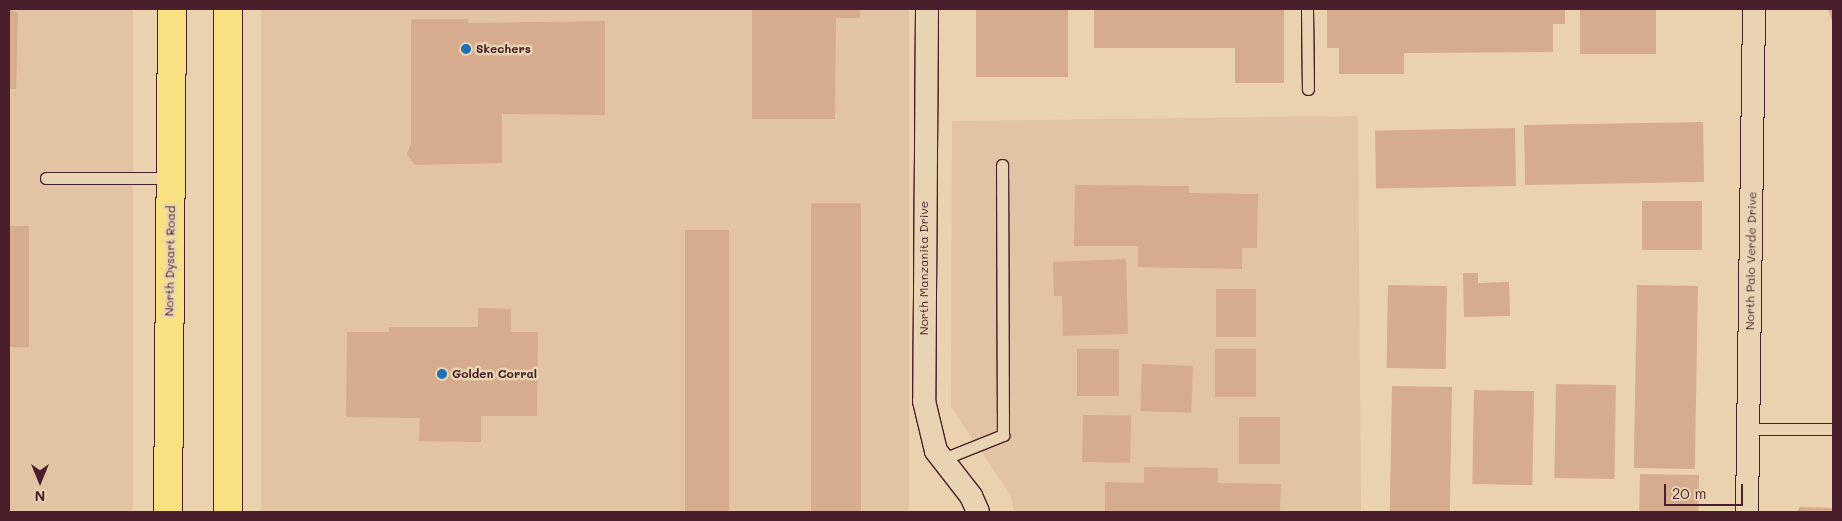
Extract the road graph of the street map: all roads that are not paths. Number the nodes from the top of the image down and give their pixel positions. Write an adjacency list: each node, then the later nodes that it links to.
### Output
1 (172, 9): 9 (main road, North Dysart Road)
2 (228, 9): 14 (main road)
3 (927, 9): 12 (street, North Manzanita Drive)
4 (1307, 9): 6 (lane)
5 (1754, 9): 11 (street, North Palo Verde Drive)
6 (1308, 89)
7 (1002, 166): 12 (lane)
8 (46, 178): 9 (lane)
9 (171, 178): 13 (main road, North Dysart Road)
10 (1833, 428): 11 (lane)
11 (1748, 429): 16 (street, North Palo Verde Drive)
12 (942, 459): 15 (street, North Manzanita Drive)
13 (168, 512)
14 (228, 512)
15 (978, 512)
16 (1747, 512)

